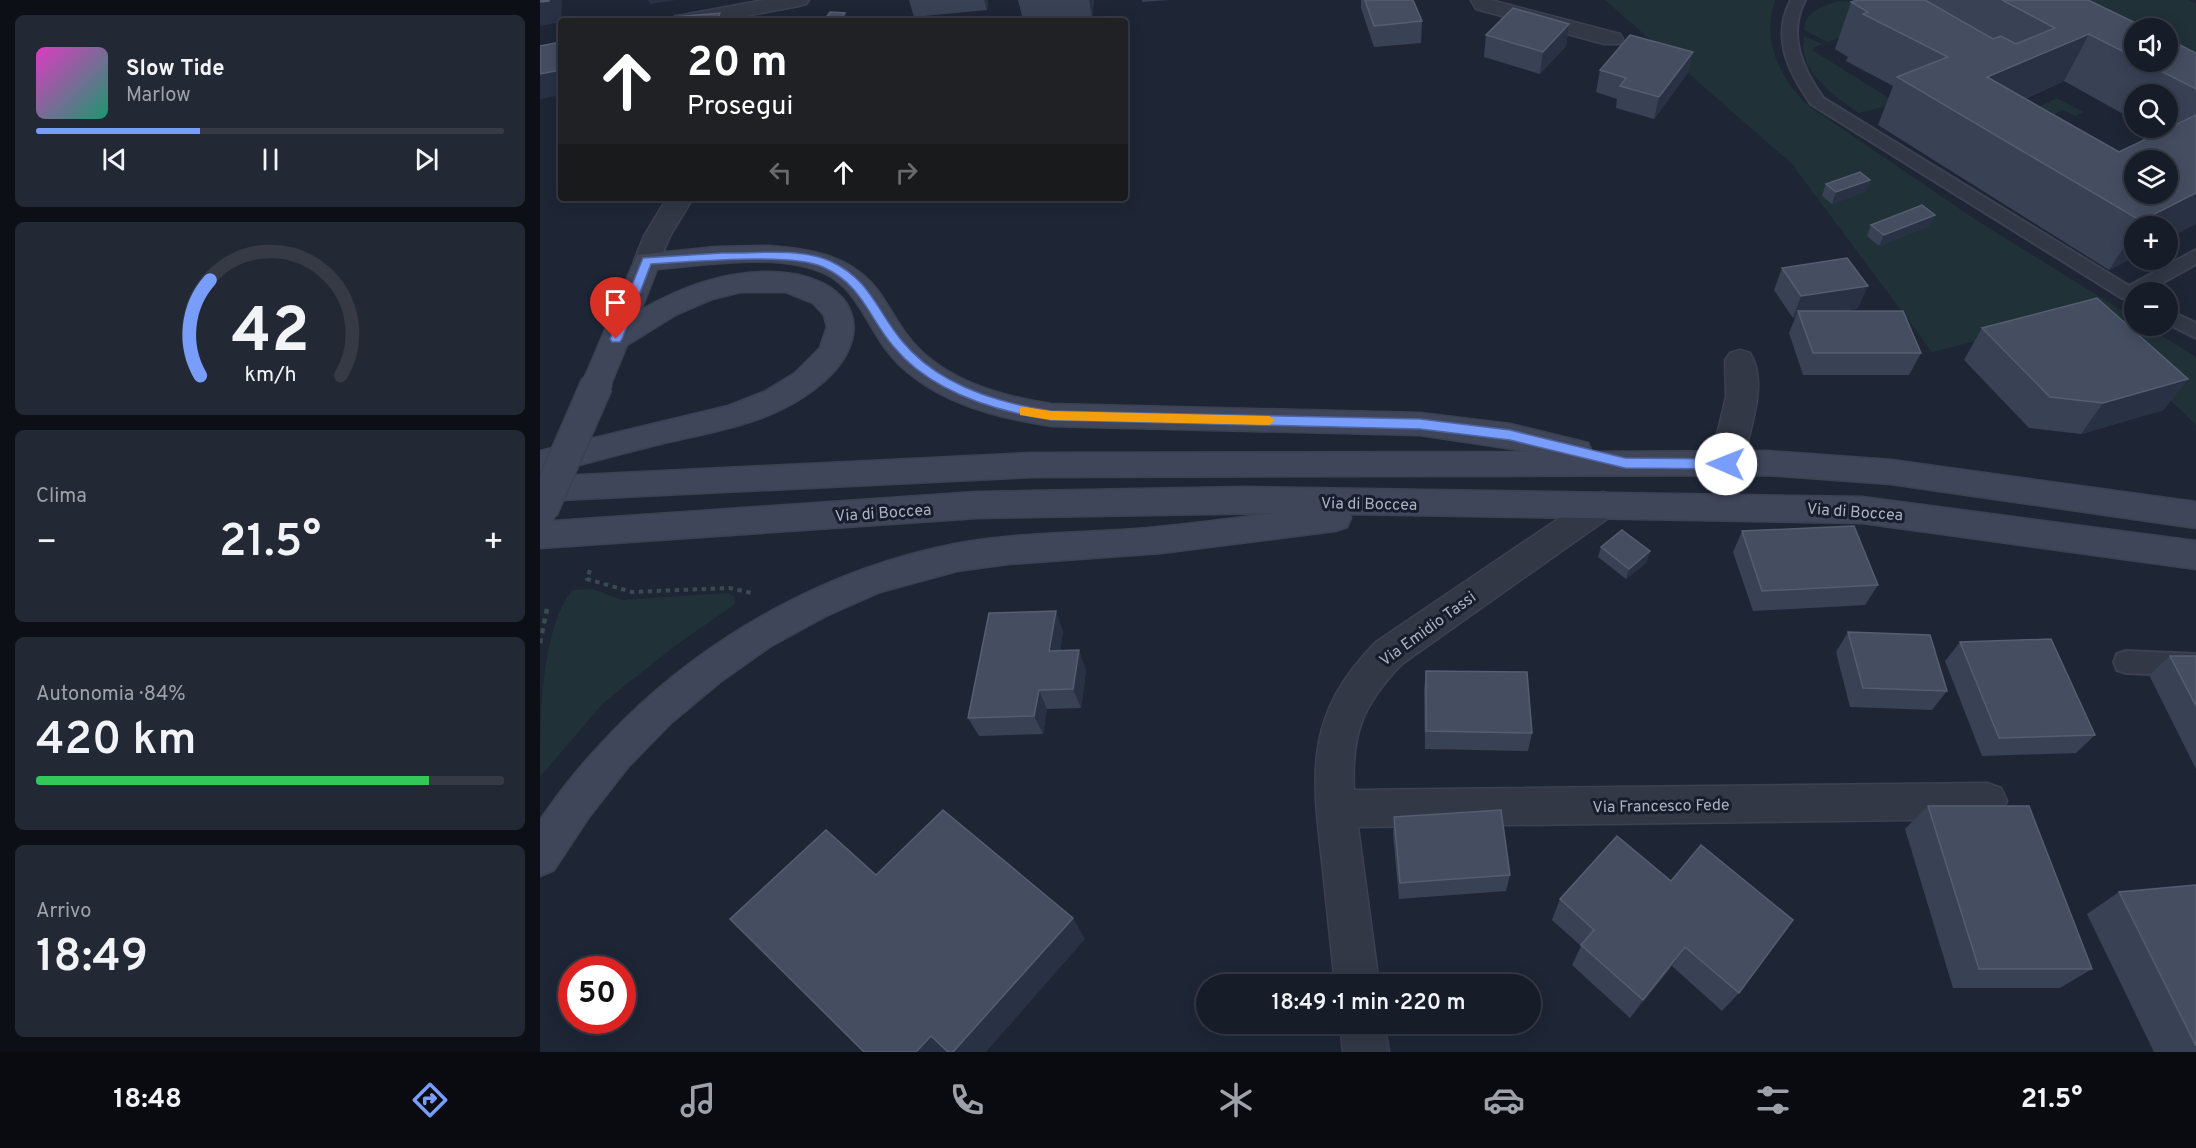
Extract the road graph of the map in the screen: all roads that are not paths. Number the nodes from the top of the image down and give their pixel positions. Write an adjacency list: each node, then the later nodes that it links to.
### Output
1 (799, 0): 4 (street); 5 (street)
2 (1480, 0): 6 (street)
3 (1798, 0): 11 (lane)
4 (700, 18)
5 (788, 18)
6 (1612, 39)
7 (678, 201): 9 (street)
8 (2196, 256): 10 (lane)
9 (647, 261): 14 (main road); 17 (main road)
10 (2154, 282)
11 (2124, 291)
12 (2178, 321): 13 (lane)
13 (2196, 331)
14 (616, 339): 16 (main road); 21 (main road, bridge)
15 (1740, 360): 18 (street)
16 (540, 463)
17 (1625, 463): 18 (main road); 21 (main road)
18 (1726, 464): 22 (main road)
19 (1420, 504): 20 (main road, Via di Boccea); 21 (main road, Via di Boccea); 28 (main road)
20 (1603, 505): 23 (main road, Via di Boccea); 27 (street, Via Emidio Tassi)
21 (541, 512)
22 (2196, 515)
23 (2196, 555)
24 (2126, 662): 25 (lane)
25 (2196, 665)
26 (1987, 801): 27 (street, Via Francesco Fede)
27 (1335, 809): 29 (street, Via Emidio Tassi)
28 (540, 856)
29 (1356, 974)
30 (1364, 1034): 31 (street)
31 (1366, 1052)

